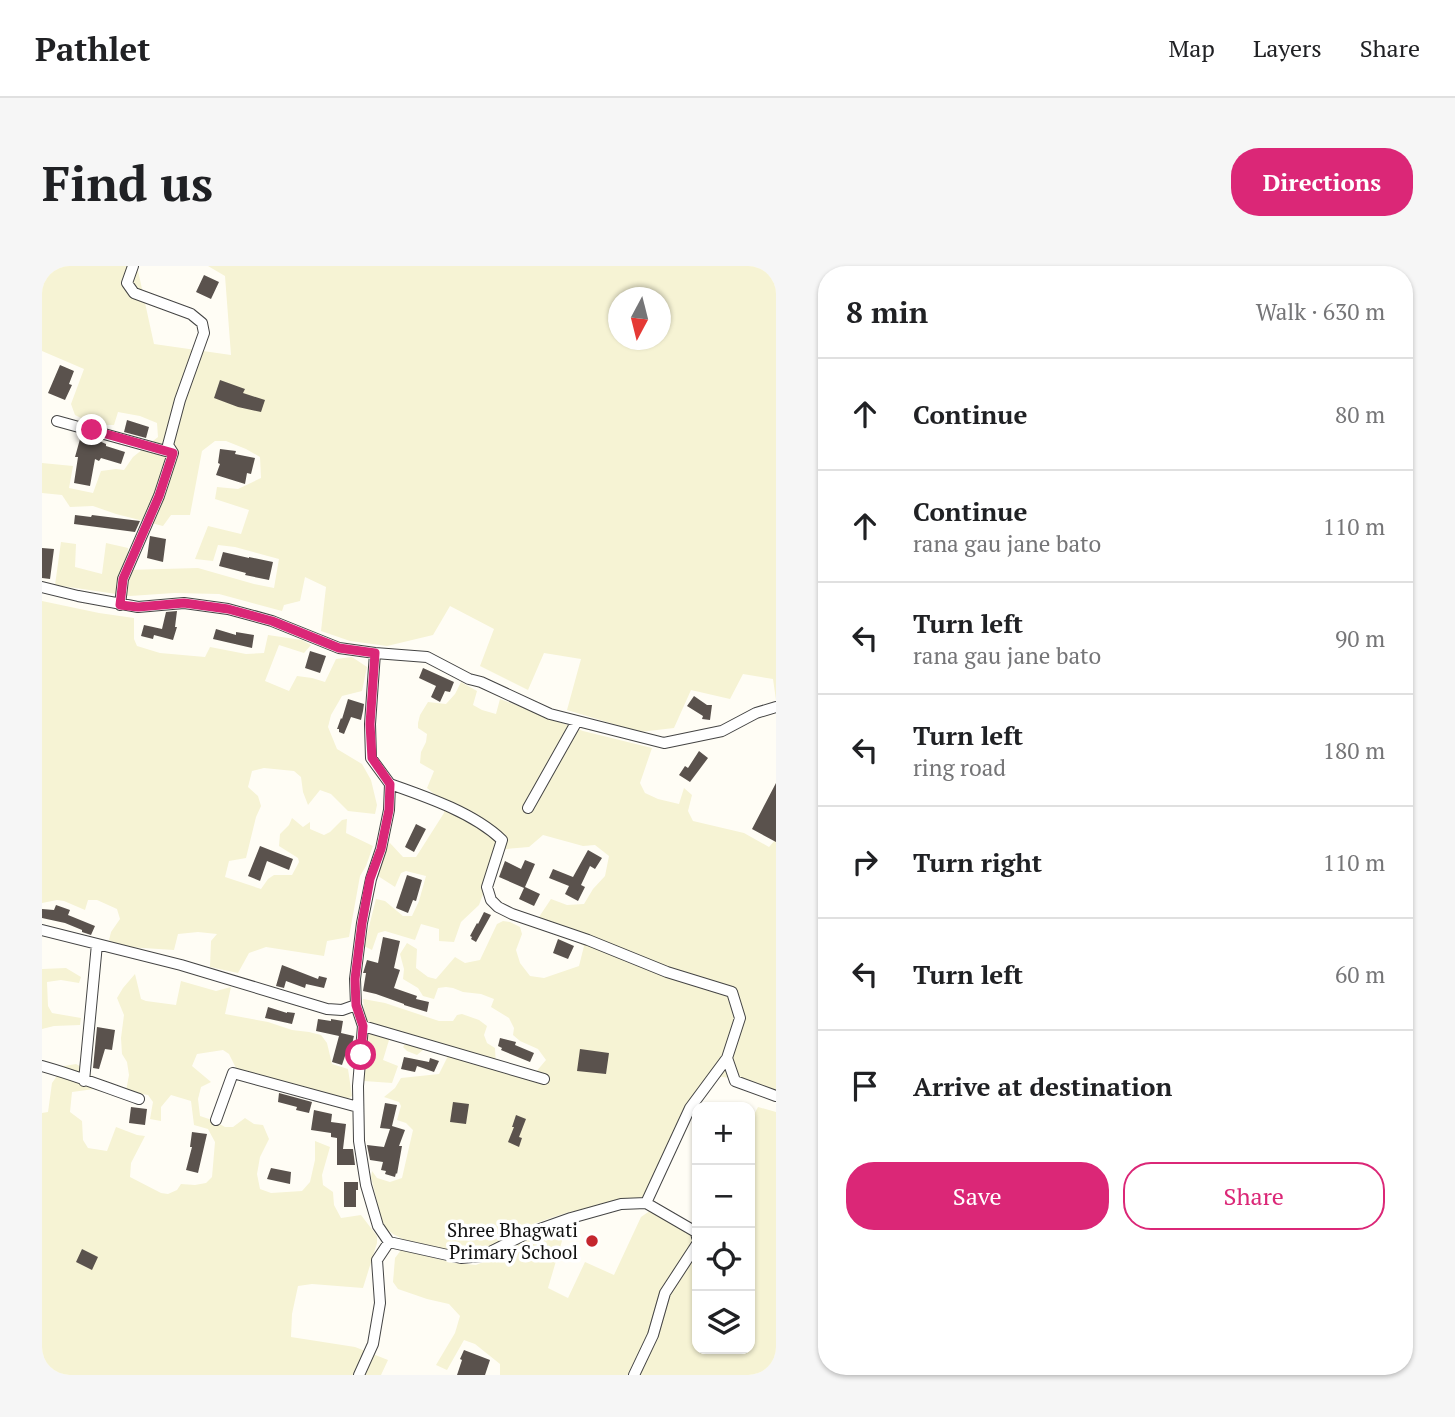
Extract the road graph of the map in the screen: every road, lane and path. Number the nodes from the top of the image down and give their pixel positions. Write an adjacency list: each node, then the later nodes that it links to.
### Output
1 (133, 266): 3 (street)
2 (57, 421): 3 (street)
3 (173, 453): 5 (street)
4 (42, 587): 5 (street)
5 (120, 605): 6 (street)
6 (375, 653): 8 (street); 9 (street)
7 (776, 707): 8 (street)
8 (577, 721): 10 (street)
9 (390, 784): 13 (street); 15 (street)
10 (528, 808)
11 (42, 930): 12 (street)
12 (97, 944): 13 (street); 18 (street)
13 (356, 1005): 14 (street)
14 (363, 1026): 17 (street); 21 (street)
15 (726, 1058): 19 (street); 23 (street)
16 (42, 1066): 18 (street)
17 (544, 1079)
18 (85, 1081): 20 (street)
19 (776, 1096)
20 (139, 1099)
21 (358, 1107): 22 (street); 25 (street)
22 (216, 1120)
23 (646, 1203): 24 (street); 25 (street)
24 (692, 1230)
25 (389, 1242): 27 (street)
26 (692, 1252): 28 (street)
27 (359, 1375)
28 (634, 1375)

